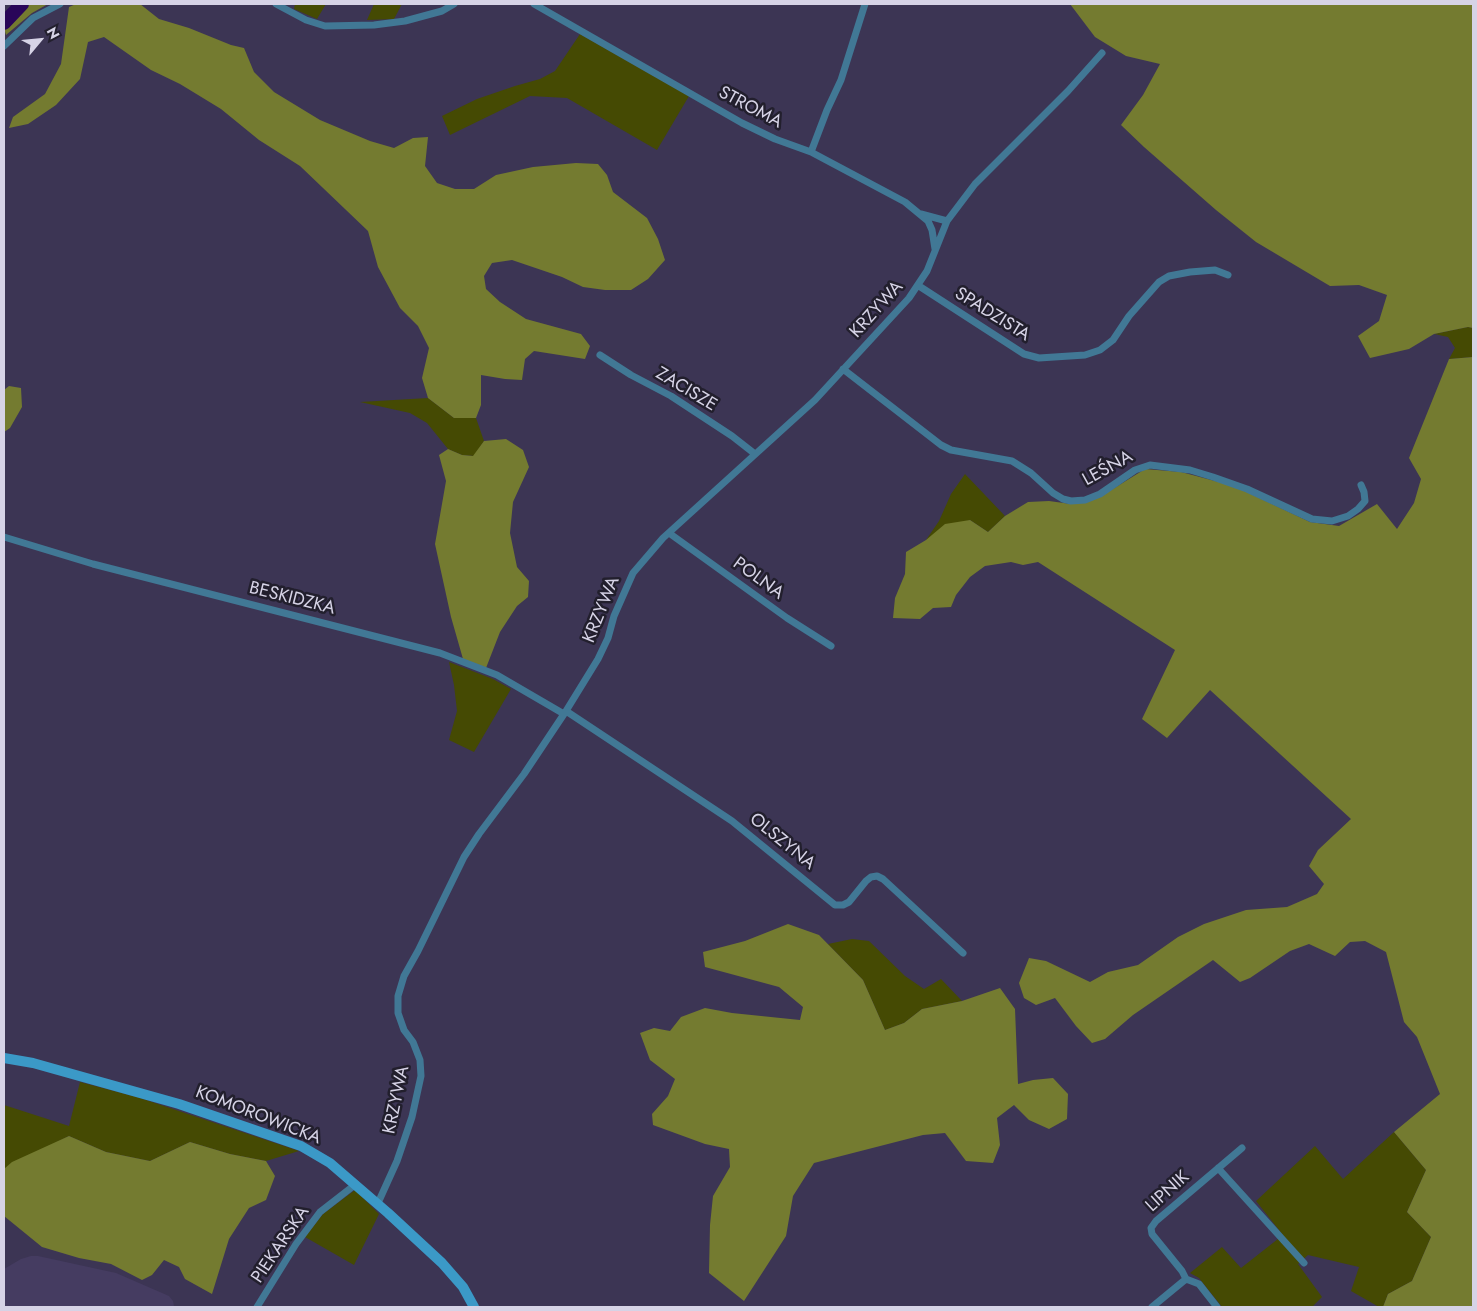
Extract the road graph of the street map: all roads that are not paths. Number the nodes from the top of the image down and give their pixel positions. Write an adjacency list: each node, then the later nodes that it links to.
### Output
1 (60, 4): 6 (street)
2 (276, 4): 3 (street)
3 (454, 4)
4 (534, 4): 8 (street, STROMA)
5 (865, 4): 8 (street)
6 (4, 44)
7 (1102, 53): 10 (street, KRZYWA)
8 (811, 152): 9 (street, STROMA)
9 (921, 214): 10 (street); 11 (street, STROMA)
10 (947, 221): 11 (street, KRZYWA)
11 (935, 249): 13 (street, KRZYWA)
12 (1228, 275): 13 (street, SPADZISTA)
13 (919, 286): 15 (street, KRZYWA)
14 (600, 355): 16 (street, ZACISZE)
15 (843, 369): 16 (street, KRZYWA); 17 (street, LEŚNA)
16 (755, 454): 18 (street, KRZYWA)
17 (1361, 484)
18 (669, 534): 20 (street, POLNA); 21 (street, KRZYWA)
19 (4, 537): 21 (street, BESKIDZKA)
20 (831, 646)
21 (565, 712): 22 (street, OLSZYNA); 27 (street, KRZYWA)
22 (963, 953)
23 (4, 1058): 26 (street, KOMOROWICKA)
24 (1242, 1148): 25 (street, LIPNIK)
25 (1218, 1168): 28 (street); 29 (street, LIPNIK)
26 (356, 1184): 27 (street, KOMOROWICKA); 30 (street, PIEKARSKA)
27 (378, 1203): 31 (street, KOMOROWICKA)
28 (1304, 1263)
29 (1186, 1279): 32 (street); 33 (street)
30 (257, 1307)
31 (474, 1307)
32 (1152, 1307)
33 (1217, 1307)

